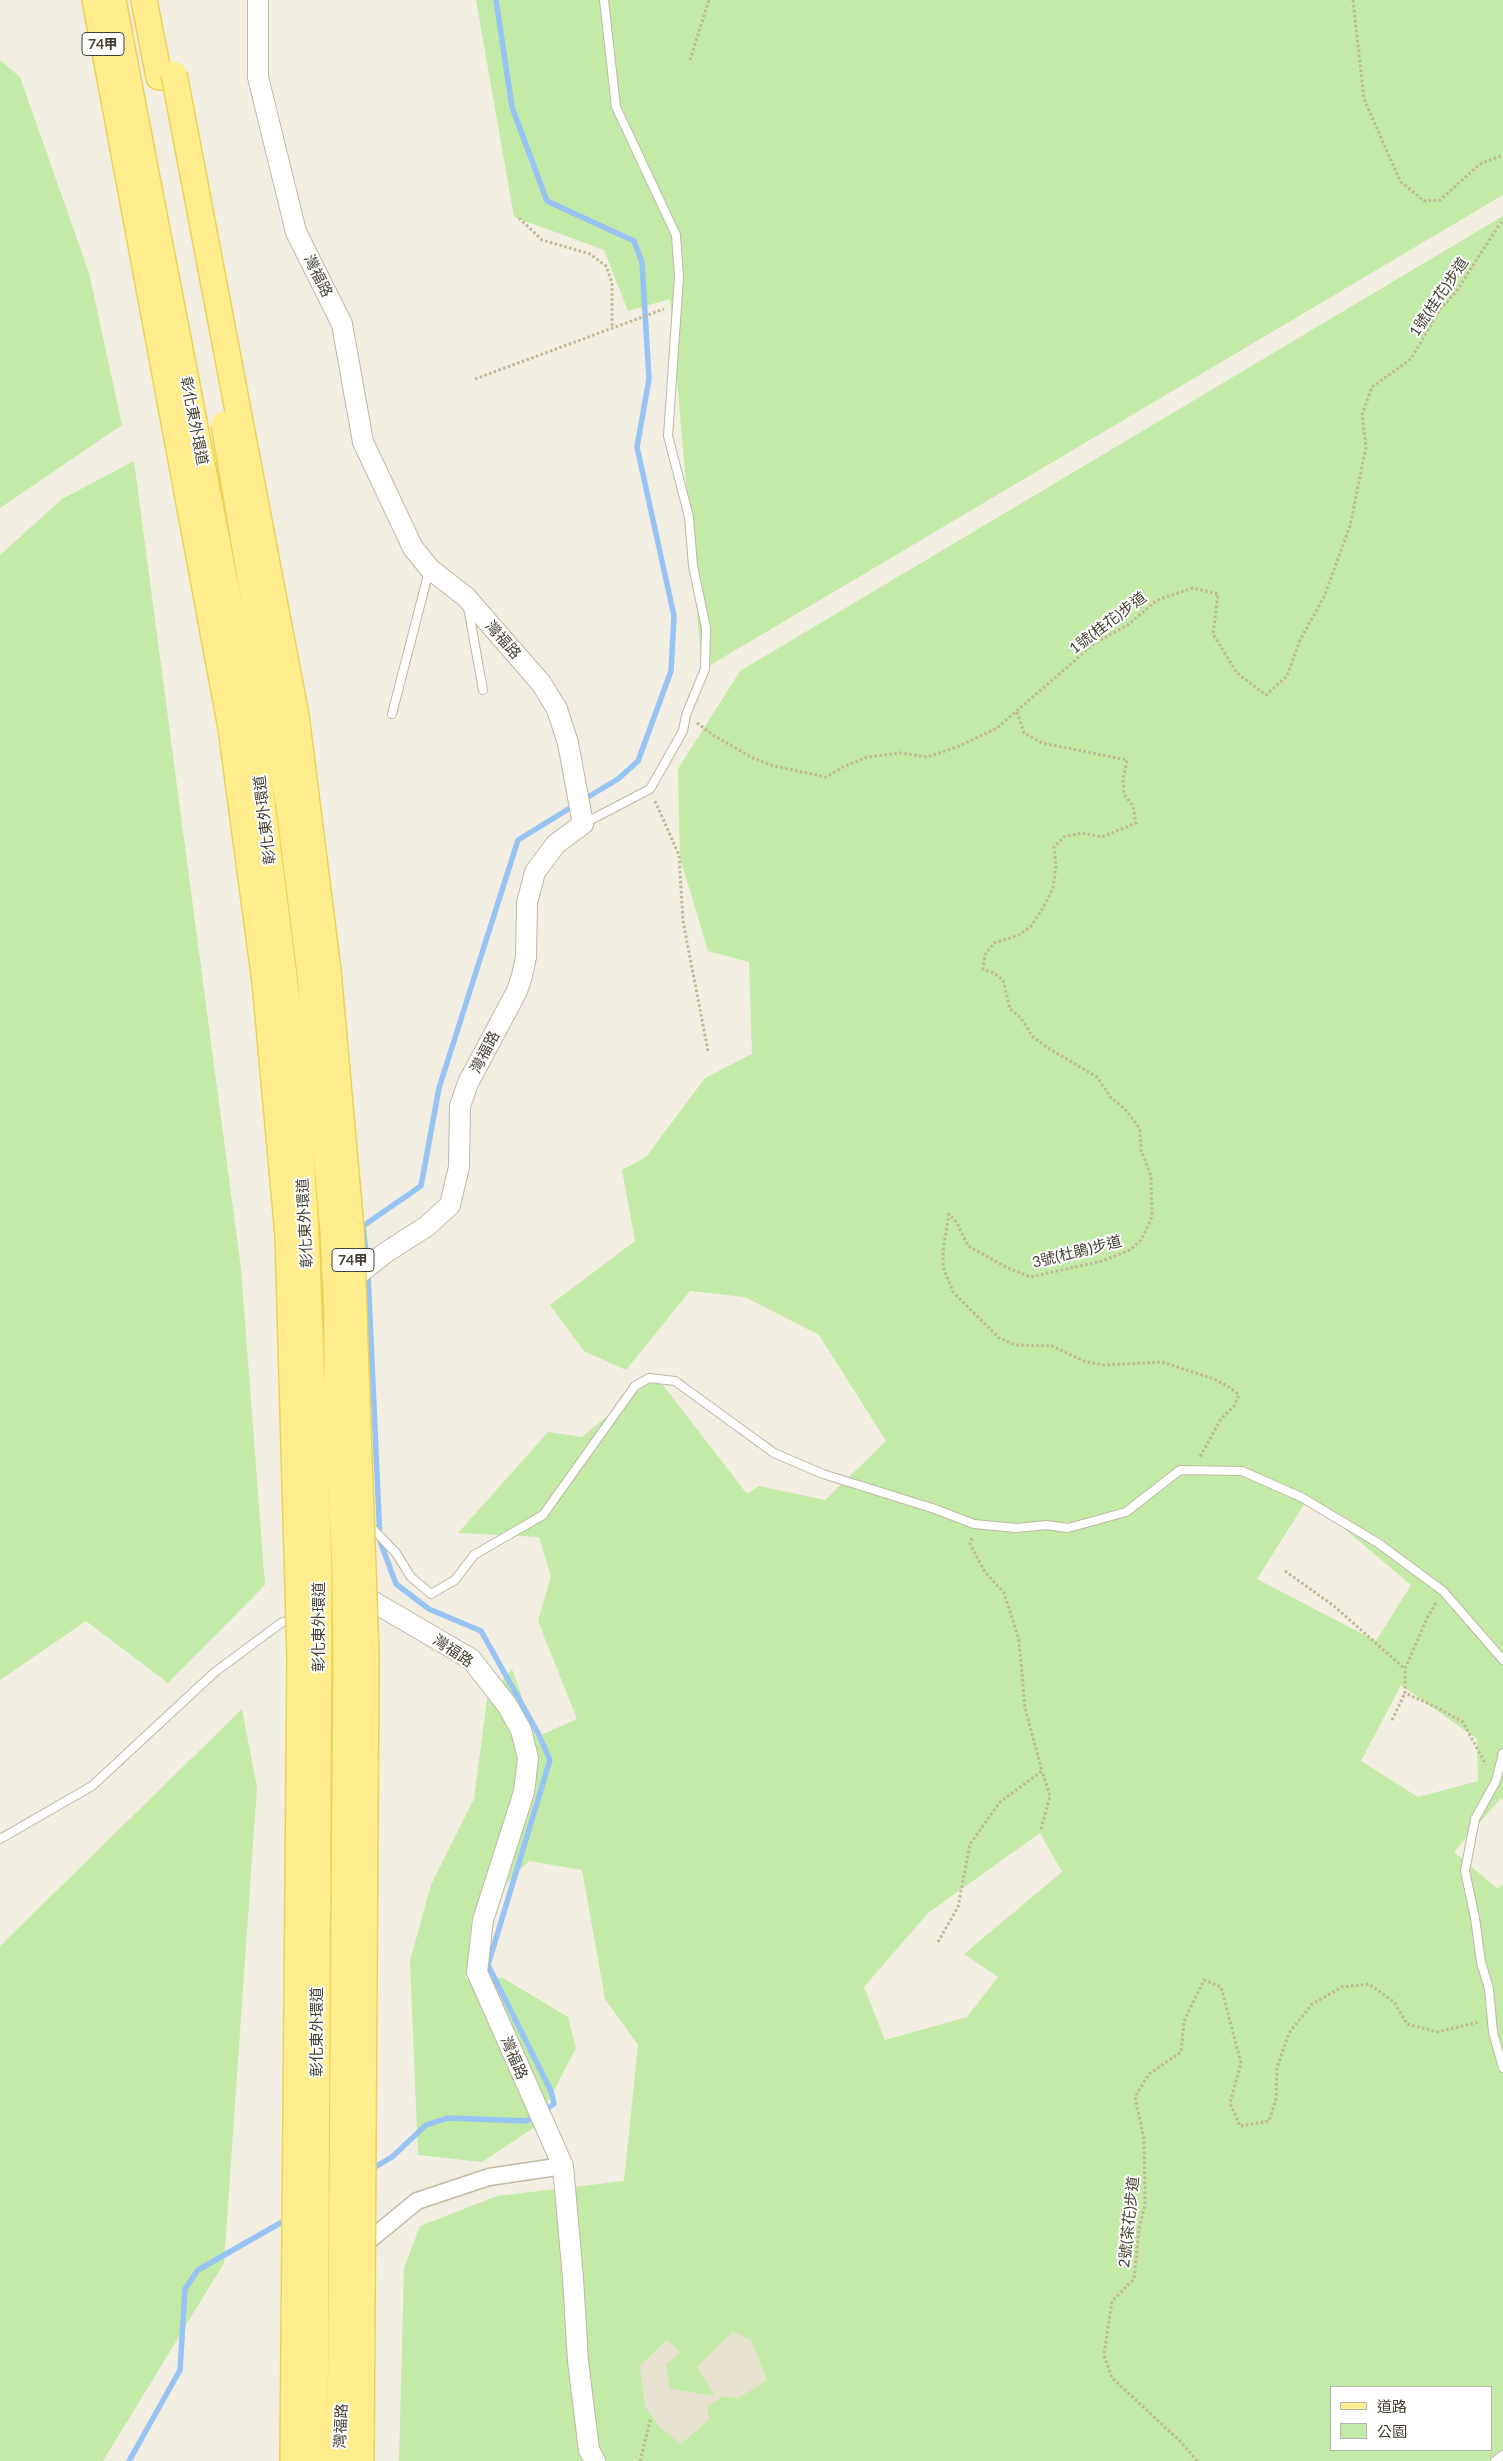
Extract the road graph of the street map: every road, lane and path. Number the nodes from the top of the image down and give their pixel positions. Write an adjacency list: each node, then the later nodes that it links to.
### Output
1 (95, 0): 11 (main road, 74甲)
2 (113, 0): 11 (main road, 彰化東外環道 / 74甲)
3 (144, 0): 10 (main road, 彰化東外環道 / 74甲)
4 (160, 0): 10 (main road, 74甲)
5 (258, 0): 18 (street, 灣福路)
6 (604, 0): 15 (lane)
7 (709, 0): 9 (path)
8 (1353, 0): 12 (path)
9 (690, 60)
10 (167, 75): 53 (main road, 彰化東外環道 / 74甲, bridge); 54 (main road, 74甲, bridge)
11 (120, 87): 51 (main road, 74甲, bridge); 52 (main road, 彰化東外環道 / 74甲, bridge)
12 (1503, 155)
13 (520, 218): 16 (path)
14 (1503, 219): 21 (path, 1號(桂花)步道)
15 (678, 304): 16 (path); 23 (lane)
16 (612, 328): 17 (path)
17 (475, 379)
18 (430, 569): 19 (street, 灣福路); 22 (lane)
19 (466, 597): 20 (lane); 25 (street, 灣福路)
20 (483, 690)
21 (1018, 712): 23 (path, 1號(桂花)步道); 28 (path, 3號(杜鵑)步道)
22 (392, 714)
23 (686, 715): 24 (lane)
24 (650, 790): 25 (lane); 26 (path)
25 (583, 824): 27 (street, 灣福路)
26 (708, 1050)
27 (385, 1253): 30 (street, 灣福路); 33 (street, 灣福路)
28 (1194, 1472): 29 (lane); 32 (lane)
29 (974, 1524): 30 (lane); 41 (path)
30 (352, 1529): 33 (street, 灣福路)
31 (1285, 1571): 37 (path)
32 (1443, 1591): 36 (lane); 37 (path)
33 (360, 1594): 34 (lane); 48 (street, 灣福路)
34 (334, 1604)
35 (325, 1607): 44 (lane)
36 (1503, 1660)
37 (1405, 1669): 38 (path)
38 (1405, 1693): 39 (path); 42 (path)
39 (1392, 1720)
40 (1503, 1753): 42 (lane)
41 (1042, 1771): 43 (path); 45 (path)
42 (1496, 1781): 46 (lane)
43 (1041, 1829)
44 (0, 1838)
45 (938, 1942)
46 (1491, 2017): 47 (lane); 57 (path, 2號(茶花)步道)
47 (1503, 2068)
48 (564, 2166): 53 (street, 灣福路); 55 (street)
49 (651, 2418): 56 (path)
50 (1503, 2455): 58 (lane)
51 (293, 2461)
52 (315, 2461)
53 (339, 2461)
54 (361, 2461)
55 (595, 2461)
56 (640, 2461)
57 (1197, 2461)
58 (1495, 2461)

